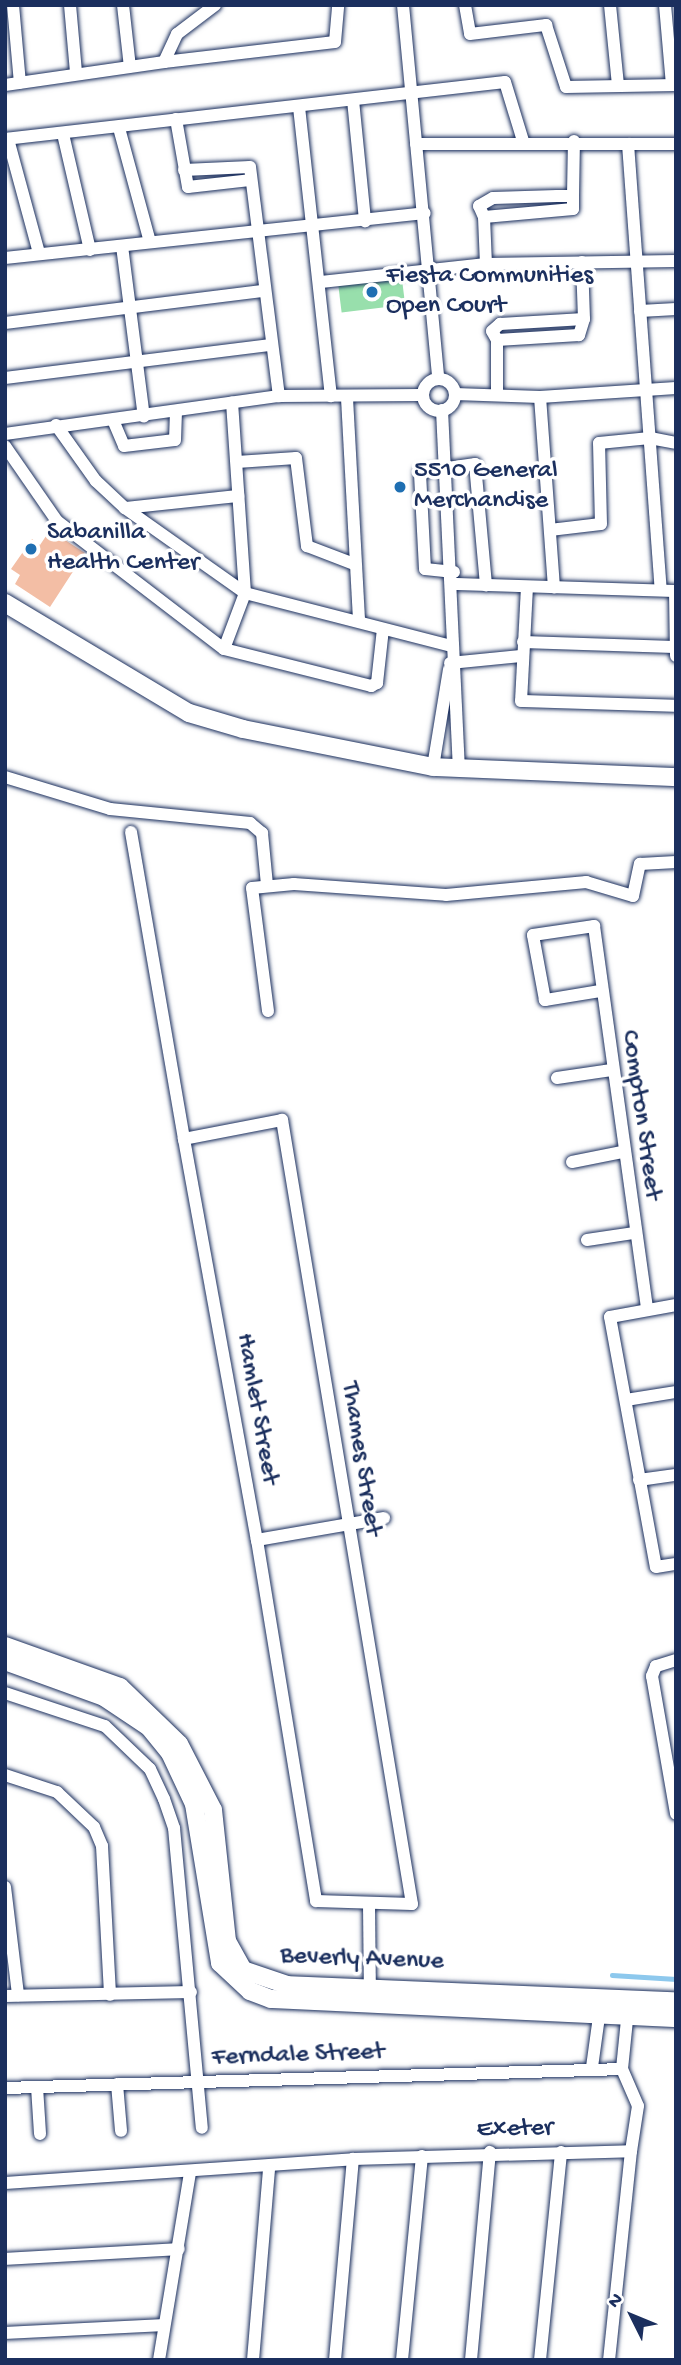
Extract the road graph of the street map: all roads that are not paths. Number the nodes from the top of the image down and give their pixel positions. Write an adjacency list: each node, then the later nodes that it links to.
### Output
1 (13, 5): 13 (street)
2 (70, 5): 12 (street)
3 (123, 5): 11 (street)
4 (215, 5): 10 (street)
5 (338, 5): 10 (street)
6 (402, 5): 17 (street)
7 (465, 5): 15 (street)
8 (610, 5): 15 (street)
9 (665, 5): 16 (street)
10 (164, 62): 11 (street)
11 (130, 67): 12 (street)
12 (76, 72): 13 (street)
13 (20, 83): 14 (street)
14 (5, 85)
15 (618, 85): 16 (street)
16 (674, 85)
17 (410, 92): 18 (street); 24 (street); 26 (street)
18 (353, 100): 19 (street); 32 (street)
19 (299, 107): 20 (street); 33 (street)
20 (176, 119): 21 (street); 29 (street)
21 (119, 128): 22 (street); 35 (street)
22 (63, 134): 23 (street); 37 (street)
23 (7, 139): 38 (street)
24 (523, 141): 25 (street); 26 (street)
25 (574, 141): 27 (street); 43 (street)
26 (416, 144): 31 (street)
27 (628, 144): 28 (street); 40 (street)
28 (676, 144)
29 (184, 170): 30 (street); 30 (street)
30 (250, 180): 34 (street)
31 (425, 213): 32 (street); 44 (street)
32 (365, 221): 33 (street)
33 (312, 227): 34 (street); 45 (street)
34 (254, 229): 35 (street); 46 (street)
35 (150, 242): 36 (street)
36 (122, 246): 37 (street); 47 (street)
37 (90, 250): 38 (street)
38 (39, 253): 39 (street)
39 (5, 258)
40 (635, 260): 41 (street); 42 (street); 49 (street)
41 (676, 261)
42 (582, 262): 43 (street); 59 (street)
43 (486, 264): 44 (street)
44 (430, 270): 45 (street); 54 (street)
45 (321, 282): 61 (street)
46 (262, 291): 47 (street); 51 (street)
47 (130, 307): 50 (street); 52 (street)
48 (676, 309): 49 (street)
49 (640, 310): 56 (street)
50 (5, 323)
51 (269, 345): 52 (street); 60 (street)
52 (137, 360): 53 (street); 67 (street)
53 (5, 378)
54 (438, 378): 57 (street); 58 (street)
55 (676, 388): 56 (street)
56 (646, 389): 62 (street); 71 (street)
57 (455, 394): 59 (street); 65 (street)
58 (422, 395): 63 (street); 65 (street)
59 (497, 395): 62 (street)
60 (279, 396): 61 (street); 64 (street)
61 (331, 396): 63 (street)
62 (540, 397): 78 (street)
63 (346, 398): 79 (street)
64 (232, 402): 66 (street); 74 (street)
65 (442, 410): 75 (street)
66 (176, 411): 67 (street); 68 (street)
67 (144, 416): 68 (street)
68 (113, 420): 69 (street)
69 (56, 425): 70 (street); 77 (street)
70 (5, 434)
71 (650, 438): 72 (street); 78 (street); 84 (street)
72 (676, 443)
73 (5, 446): 92 (street)
74 (237, 462): 76 (street); 79 (street)
75 (447, 466): 80 (street); 80 (street); 81 (street)
76 (238, 496): 77 (street); 86 (street)
77 (125, 508): 86 (street)
78 (550, 530): 83 (street)
79 (354, 564): 88 (street)
80 (455, 578): 81 (street); 91 (street)
81 (486, 586): 82 (street)
82 (527, 587): 83 (street); 90 (street)
83 (554, 587): 84 (street)
84 (661, 589): 85 (street)
85 (675, 591): 93 (street)
86 (246, 593): 88 (street); 92 (street)
87 (5, 603): 97 (street)
88 (359, 620): 89 (street)
89 (383, 629): 91 (street); 92 (street)
90 (523, 642): 93 (street); 94 (street)
91 (452, 646): 95 (street)
92 (224, 649)
93 (675, 651)
94 (522, 656): 95 (street); 96 (street)
95 (450, 664): 97 (street); 98 (street)
96 (676, 706)
97 (433, 767): 98 (street)
98 (460, 770): 99 (street)
99 (676, 776)
100 (5, 777): 103 (street)
101 (131, 832): 108 (street, Hamlet Street)
102 (676, 862): 103 (street)
103 (267, 885): 105 (street)
104 (600, 991): 104 (street, Compton Street); 106 (street, Compton Street)
105 (268, 1011)
106 (611, 1070): 107 (street); 109 (street, Compton Street)
107 (556, 1078)
108 (184, 1139): 120 (street, Thames Street); 121 (street, Hamlet Street)
109 (622, 1152): 110 (street); 111 (street, Compton Street)
110 (572, 1162)
111 (634, 1233): 112 (street); 114 (street, Compton Street)
112 (587, 1240)
113 (676, 1305): 114 (street)
114 (647, 1309): 116 (street)
115 (676, 1392): 116 (street)
116 (626, 1400): 118 (street)
117 (676, 1475): 118 (street)
118 (639, 1479): 122 (street)
119 (384, 1518): 120 (street)
120 (348, 1525): 121 (street); 131 (street, Thames Street)
121 (257, 1540): 130 (street, Hamlet Street)
122 (676, 1564)
123 (5, 1646): 132 (street, Beverly Avenue)
124 (676, 1660): 128 (street)
125 (5, 1661): 137 (street, Beverly Avenue)
126 (5, 1693): 133 (street)
127 (5, 1775): 134 (street)
128 (676, 1814)
129 (5, 1887): 135 (street)
130 (369, 1904): 131 (street, Hamlet Street); 132 (street)
131 (412, 1904)
132 (370, 1985): 137 (street); 138 (street, Beverly Avenue)
133 (191, 1992): 134 (street); 143 (street)
134 (110, 1995): 135 (street)
135 (12, 1996)
136 (676, 2001): 139 (street, Beverly Avenue)
137 (371, 2004): 138 (street, Beverly Avenue)
138 (600, 2006): 139 (street, Beverly Avenue); 141 (street)
139 (629, 2007): 140 (street, Beverly Avenue); 142 (street)
140 (676, 2018)
141 (592, 2067): 142 (street, Ferndale Street); 143 (street, Ferndale Street)
142 (622, 2069): 150 (street)
143 (200, 2083): 144 (street, Ferndale Street); 147 (street)
144 (117, 2084): 145 (street, Ferndale Street); 148 (street)
145 (37, 2087): 146 (street, Ferndale Street); 149 (street)
146 (5, 2088)
147 (202, 2128)
148 (121, 2131)
149 (40, 2134)
150 (631, 2151): 152 (street, Exeter); 168 (street)
151 (490, 2152): 152 (street, Exeter); 153 (street, Exeter); 166 (street)
152 (561, 2152): 167 (street)
153 (422, 2156): 154 (street, Exeter); 165 (street)
154 (353, 2159): 155 (street, Exeter); 164 (street)
155 (269, 2168): 156 (street, Exeter); 163 (street)
156 (190, 2173): 157 (street, Exeter); 158 (street)
157 (5, 2183)
158 (179, 2249): 159 (street); 160 (street)
159 (5, 2259)
160 (164, 2325): 161 (street); 162 (street)
161 (5, 2333)
162 (159, 2360)
163 (253, 2360)
164 (335, 2360)
165 (402, 2360)
166 (471, 2360)
167 (540, 2360)
168 (609, 2360)

